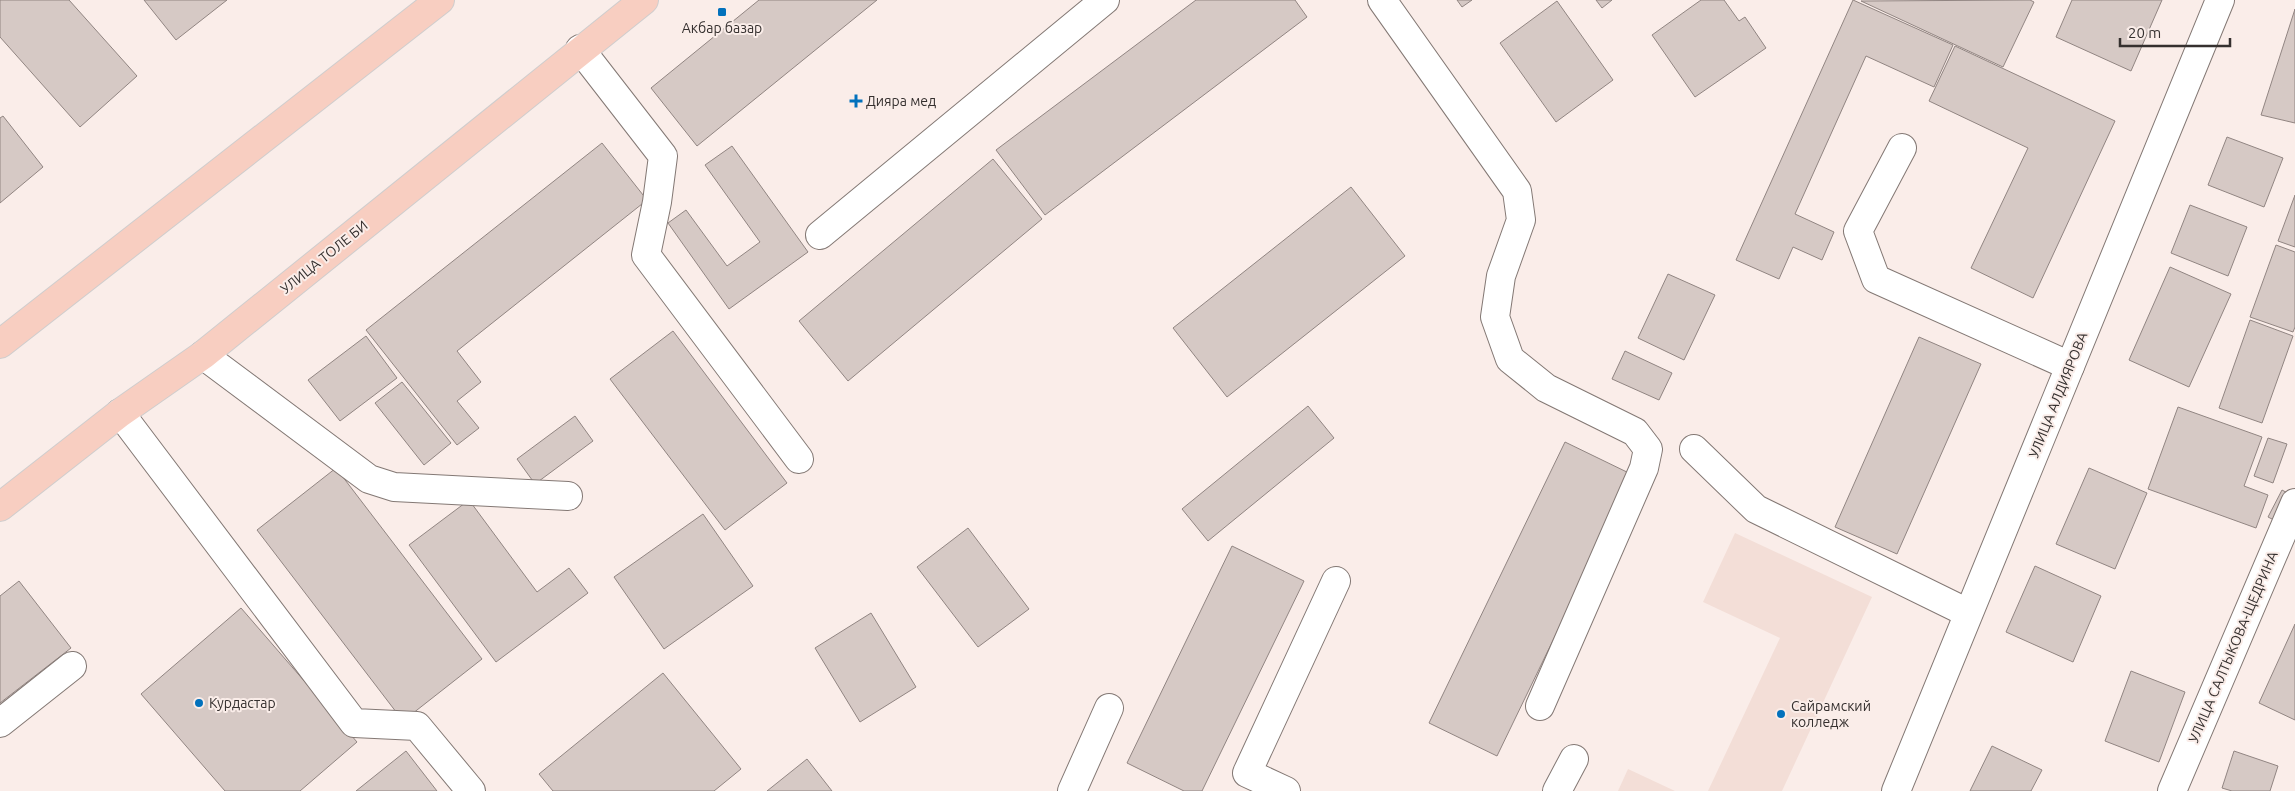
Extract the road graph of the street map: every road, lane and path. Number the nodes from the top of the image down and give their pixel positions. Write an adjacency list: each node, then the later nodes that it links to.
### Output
1 (440, 0): 9 (main road)
2 (644, 0): 6 (main road, УЛИЦА ТОЛЕ БИ)
3 (1105, 0): 8 (street)
4 (1382, 0): 21 (street)
5 (2220, 0): 11 (street, УЛИЦА АЛДИЯРОВА)
6 (580, 49): 10 (main road, УЛИЦА ТОЛЕ БИ); 14 (street)
7 (1902, 148): 11 (street)
8 (820, 235)
9 (0, 344)
10 (204, 355): 12 (main road, УЛИЦА ТОЛЕ БИ); 15 (street)
11 (2070, 366): 19 (street, УЛИЦА АЛДИЯРОВА)
12 (120, 413): 17 (main road, УЛИЦА ТОЛЕ БИ); 25 (street)
13 (1694, 449): 19 (street)
14 (799, 460)
15 (568, 496)
16 (2295, 503): 30 (street, УЛИЦА САЛТЫКОВА-ЩЕДРИНА)
17 (0, 507)
18 (1336, 581): 27 (street)
19 (1968, 614): 29 (street, УЛИЦА АЛДИЯРОВА)
20 (72, 666): 23 (street)
21 (1540, 706)
22 (1109, 708): 26 (street)
23 (0, 723)
24 (1574, 759): 28 (street)
25 (471, 791)
26 (1072, 791)
27 (1286, 791)
28 (1557, 791)
29 (1896, 791)
30 (2172, 791)

